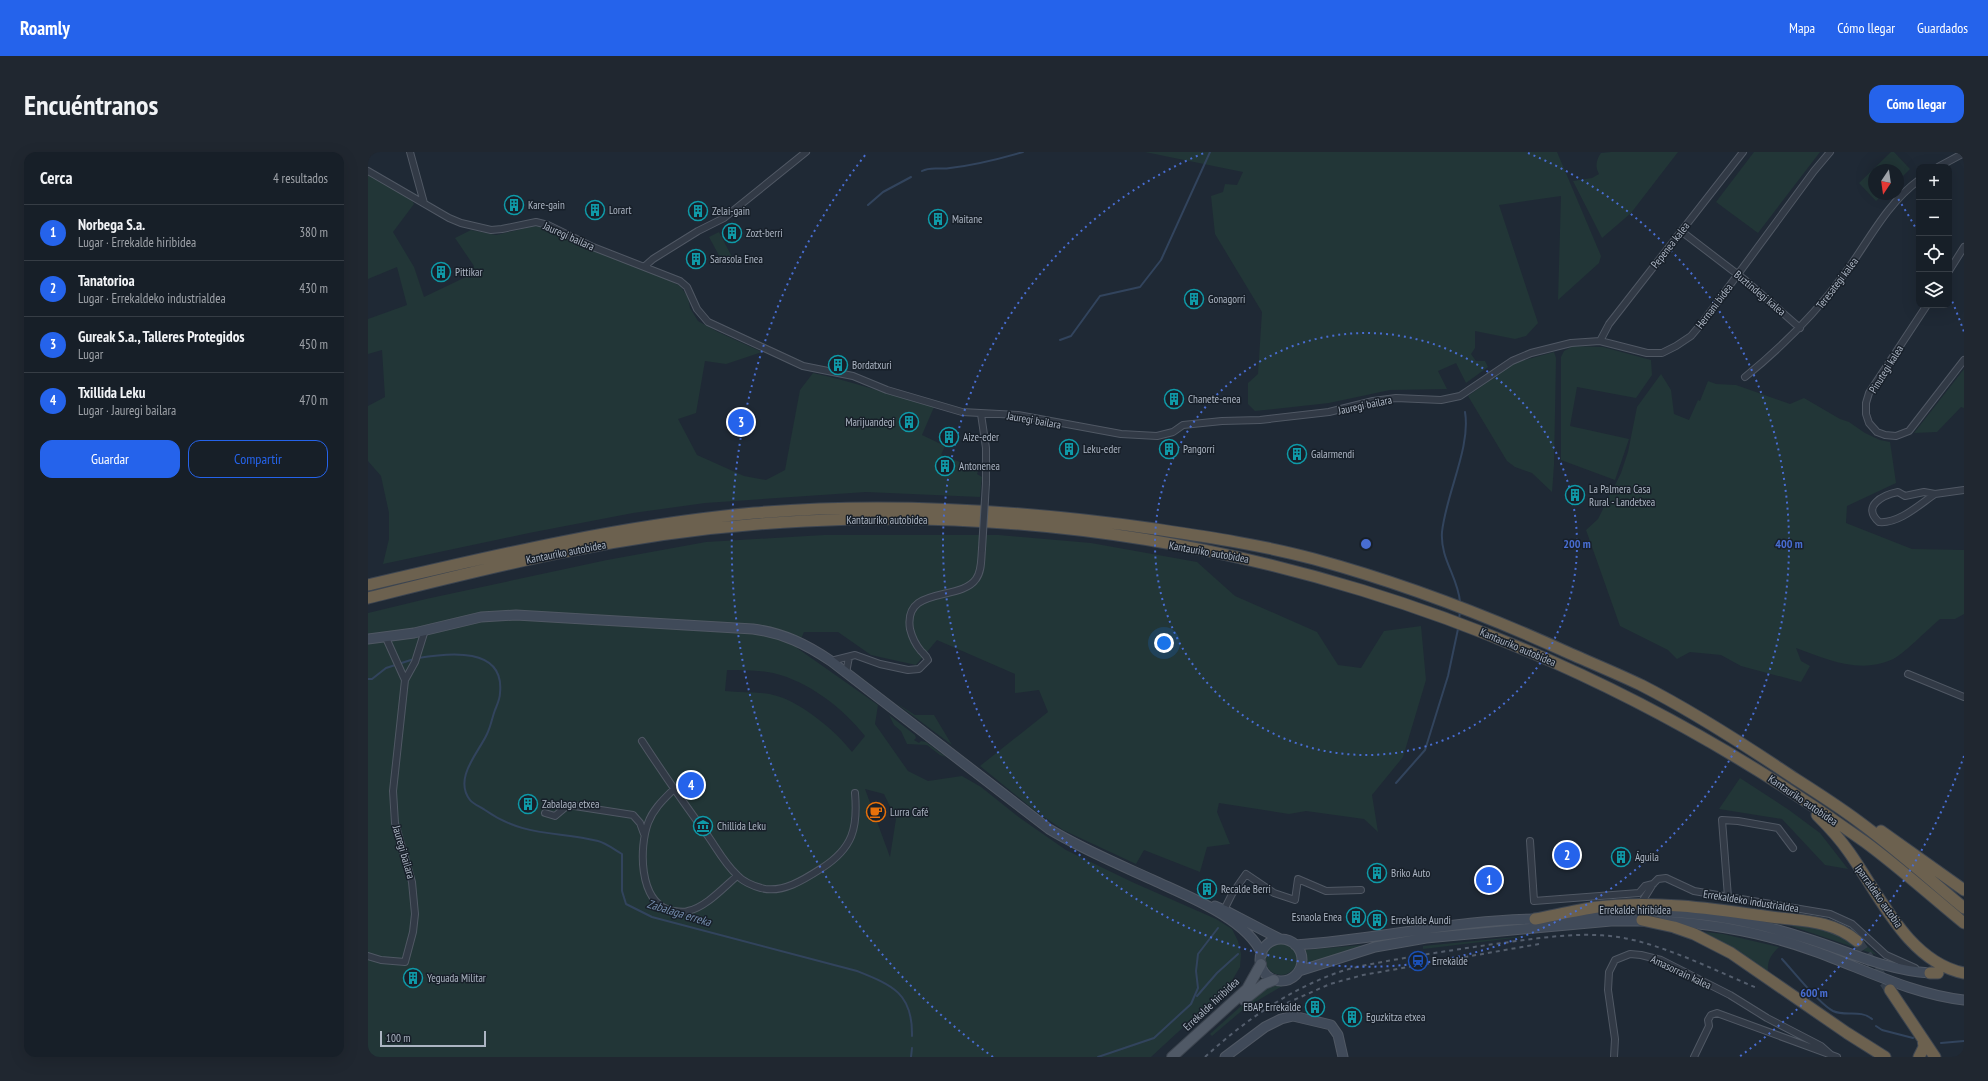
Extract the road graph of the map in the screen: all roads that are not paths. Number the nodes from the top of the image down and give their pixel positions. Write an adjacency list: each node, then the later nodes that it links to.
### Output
1 (410, 152): 9 (street)
2 (806, 152): 12 (street)
3 (1743, 152): 10 (street, Pepenea kalea)
4 (1830, 152): 14 (street, Hernani bidea)
5 (1964, 152): 6 (street)
6 (1943, 164)
7 (368, 171): 9 (street, Jauregi bailara)
8 (1916, 183): 16 (street, Teresategi kalea)
9 (424, 203): 12 (street, Jauregi bailara)
10 (1681, 231): 14 (street, Buztindegi kalea); 17 (street, Pepenea kalea)
11 (1964, 247): 13 (street)
12 (645, 266): 21 (street, Jauregi bailara)
13 (1952, 266)
14 (1738, 274): 16 (street, Buztindegi kalea); 17 (street, Hernani bidea)
15 (1925, 308): 18 (street, Pinutegi kalea)
16 (1800, 328): 19 (street, Teresategi kalea)
17 (1600, 341): 20 (street, Hernani bidea)
18 (1964, 360)
19 (1745, 377)
20 (1460, 396): 21 (street, Jauregi bailara)
21 (980, 414): 29 (street, bridge)
22 (1964, 490): 23 (street)
23 (1936, 494): 23 (street)
24 (368, 585): 40 (highway, Kantauriko autobidea)
25 (368, 598): 38 (highway, Kantauriko autobidea)
26 (425, 630): 27 (main road); 30 (main road); 33 (street, Jauregi bailara)
27 (386, 638): 28 (main road); 33 (street)
28 (368, 639)
29 (849, 657): 30 (street); 31 (street)
30 (831, 661): 31 (main road)
31 (846, 673): 49 (main road)
32 (1908, 674): 34 (street)
33 (406, 680): 63 (street, Jauregi bailara)
34 (1964, 696)
35 (642, 741): 36 (street)
36 (674, 789): 41 (street); 44 (street)
37 (855, 793): 44 (street)
38 (1807, 802): 58 (highway, Kantauriko autobidea); 66 (highway, Iparraldeko autobia)
39 (545, 813): 41 (street)
40 (1860, 822): 47 (highway); 53 (highway, Kantauriko autobidea)
41 (644, 834): 44 (street)
42 (1530, 841): 50 (street, Errekaldeko industrialdea)
43 (1793, 848): 48 (street)
44 (737, 876)
45 (1653, 884): 48 (street, Errekaldeko industrialdea); 50 (street, Errekaldeko industrialdea); 52 (street)
46 (1361, 890): 54 (street)
47 (1964, 890)
48 (1728, 897): 51 (street, Errekaldeko industrialdea)
49 (1196, 900): 54 (main road); 64 (main road)
50 (1599, 902): 52 (highway); 56 (highway)
51 (1757, 902): 55 (street); 67 (street, Errekaldeko industrialdea)
52 (1640, 905): 55 (highway); 59 (street)
53 (1964, 908)
54 (1224, 910): 60 (main road)
55 (1755, 914): 61 (highway)
56 (1535, 919): 59 (main road, Errekalde hiribidea); 62 (main road, Errekalde hiribidea)
57 (1642, 920): 65 (main road, Errekalde hiribidea); 70 (main road, Errekalde hiribidea); 80 (highway)
58 (1964, 923)
59 (1805, 938): 67 (main road, Errekalde hiribidea)
60 (1280, 940): 62 (main road); 64 (main road)
61 (1857, 941)
62 (1296, 945): 65 (main road)
63 (368, 956)
64 (1261, 959): 68 (main road); 73 (main road, Errekalde hiribidea)
65 (1299, 971): 68 (main road)
66 (1964, 972)
67 (1934, 973)
68 (1274, 980): 74 (main road, Errekalde hiribidea)
69 (1890, 990): 71 (highway)
70 (1964, 1000)
71 (1923, 1039): 81 (highway); 82 (highway)
72 (1830, 1054): 77 (street, Amasorrain kalea); 78 (street); 79 (street)
73 (1172, 1057)
74 (1180, 1057)
75 (1225, 1057): 76 (main road)
76 (1343, 1057)
77 (1614, 1057)
78 (1694, 1057)
79 (1837, 1057)
80 (1885, 1057)
81 (1919, 1057)
82 (1936, 1057)

